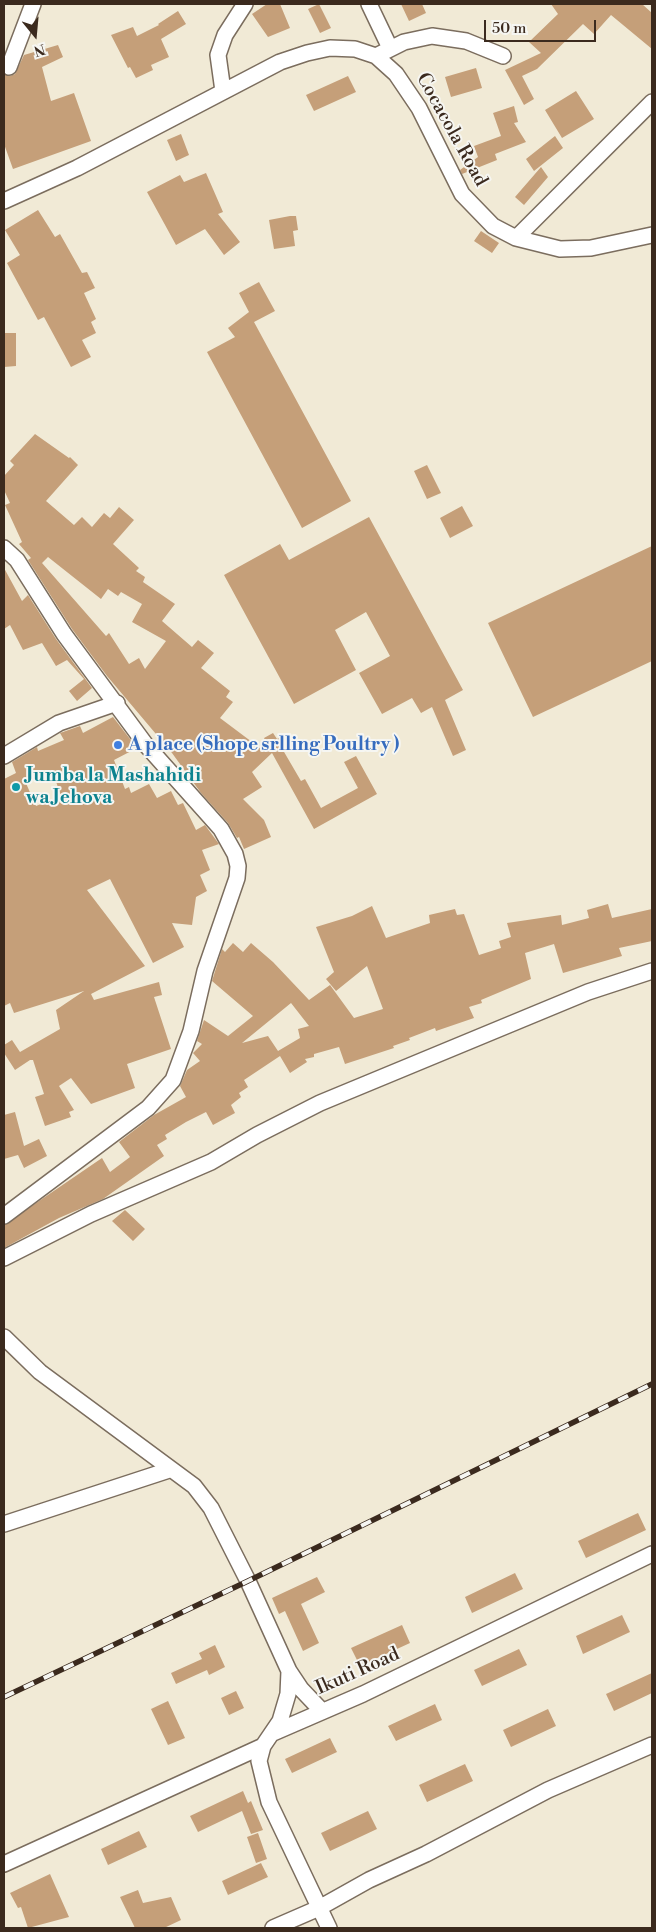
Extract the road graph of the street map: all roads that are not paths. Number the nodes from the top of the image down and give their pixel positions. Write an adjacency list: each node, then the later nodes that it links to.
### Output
1 (33, 4): 7 (street)
2 (245, 4): 8 (street)
3 (369, 4): 4 (street)
4 (390, 48): 5 (street); 6 (street)
5 (376, 56): 8 (street, Cocacola Road); 12 (street, Cocacola Road)
6 (502, 56)
7 (9, 67)
8 (223, 91): 10 (street, Cocacola Road)
9 (652, 102): 12 (street)
10 (4, 201)
11 (652, 235): 12 (street, Cocacola Road)
12 (516, 238)
13 (4, 548): 14 (street)
14 (117, 703): 15 (street); 17 (street)
15 (4, 756)
16 (652, 970): 18 (street)
17 (4, 1216)
18 (4, 1258)
19 (4, 1337): 20 (street)
20 (169, 1470): 21 (street); 23 (street)
21 (4, 1524)
22 (652, 1554): 24 (street, Ikuti Road)
23 (289, 1671): 24 (street); 25 (street)
24 (321, 1710): 25 (street, Ikuti Road)
25 (272, 1732): 27 (street)
26 (652, 1745): 29 (street)
27 (262, 1746): 28 (street); 29 (street)
28 (4, 1864)
29 (319, 1908): 30 (street); 31 (street)
30 (273, 1928)
31 (329, 1928)

